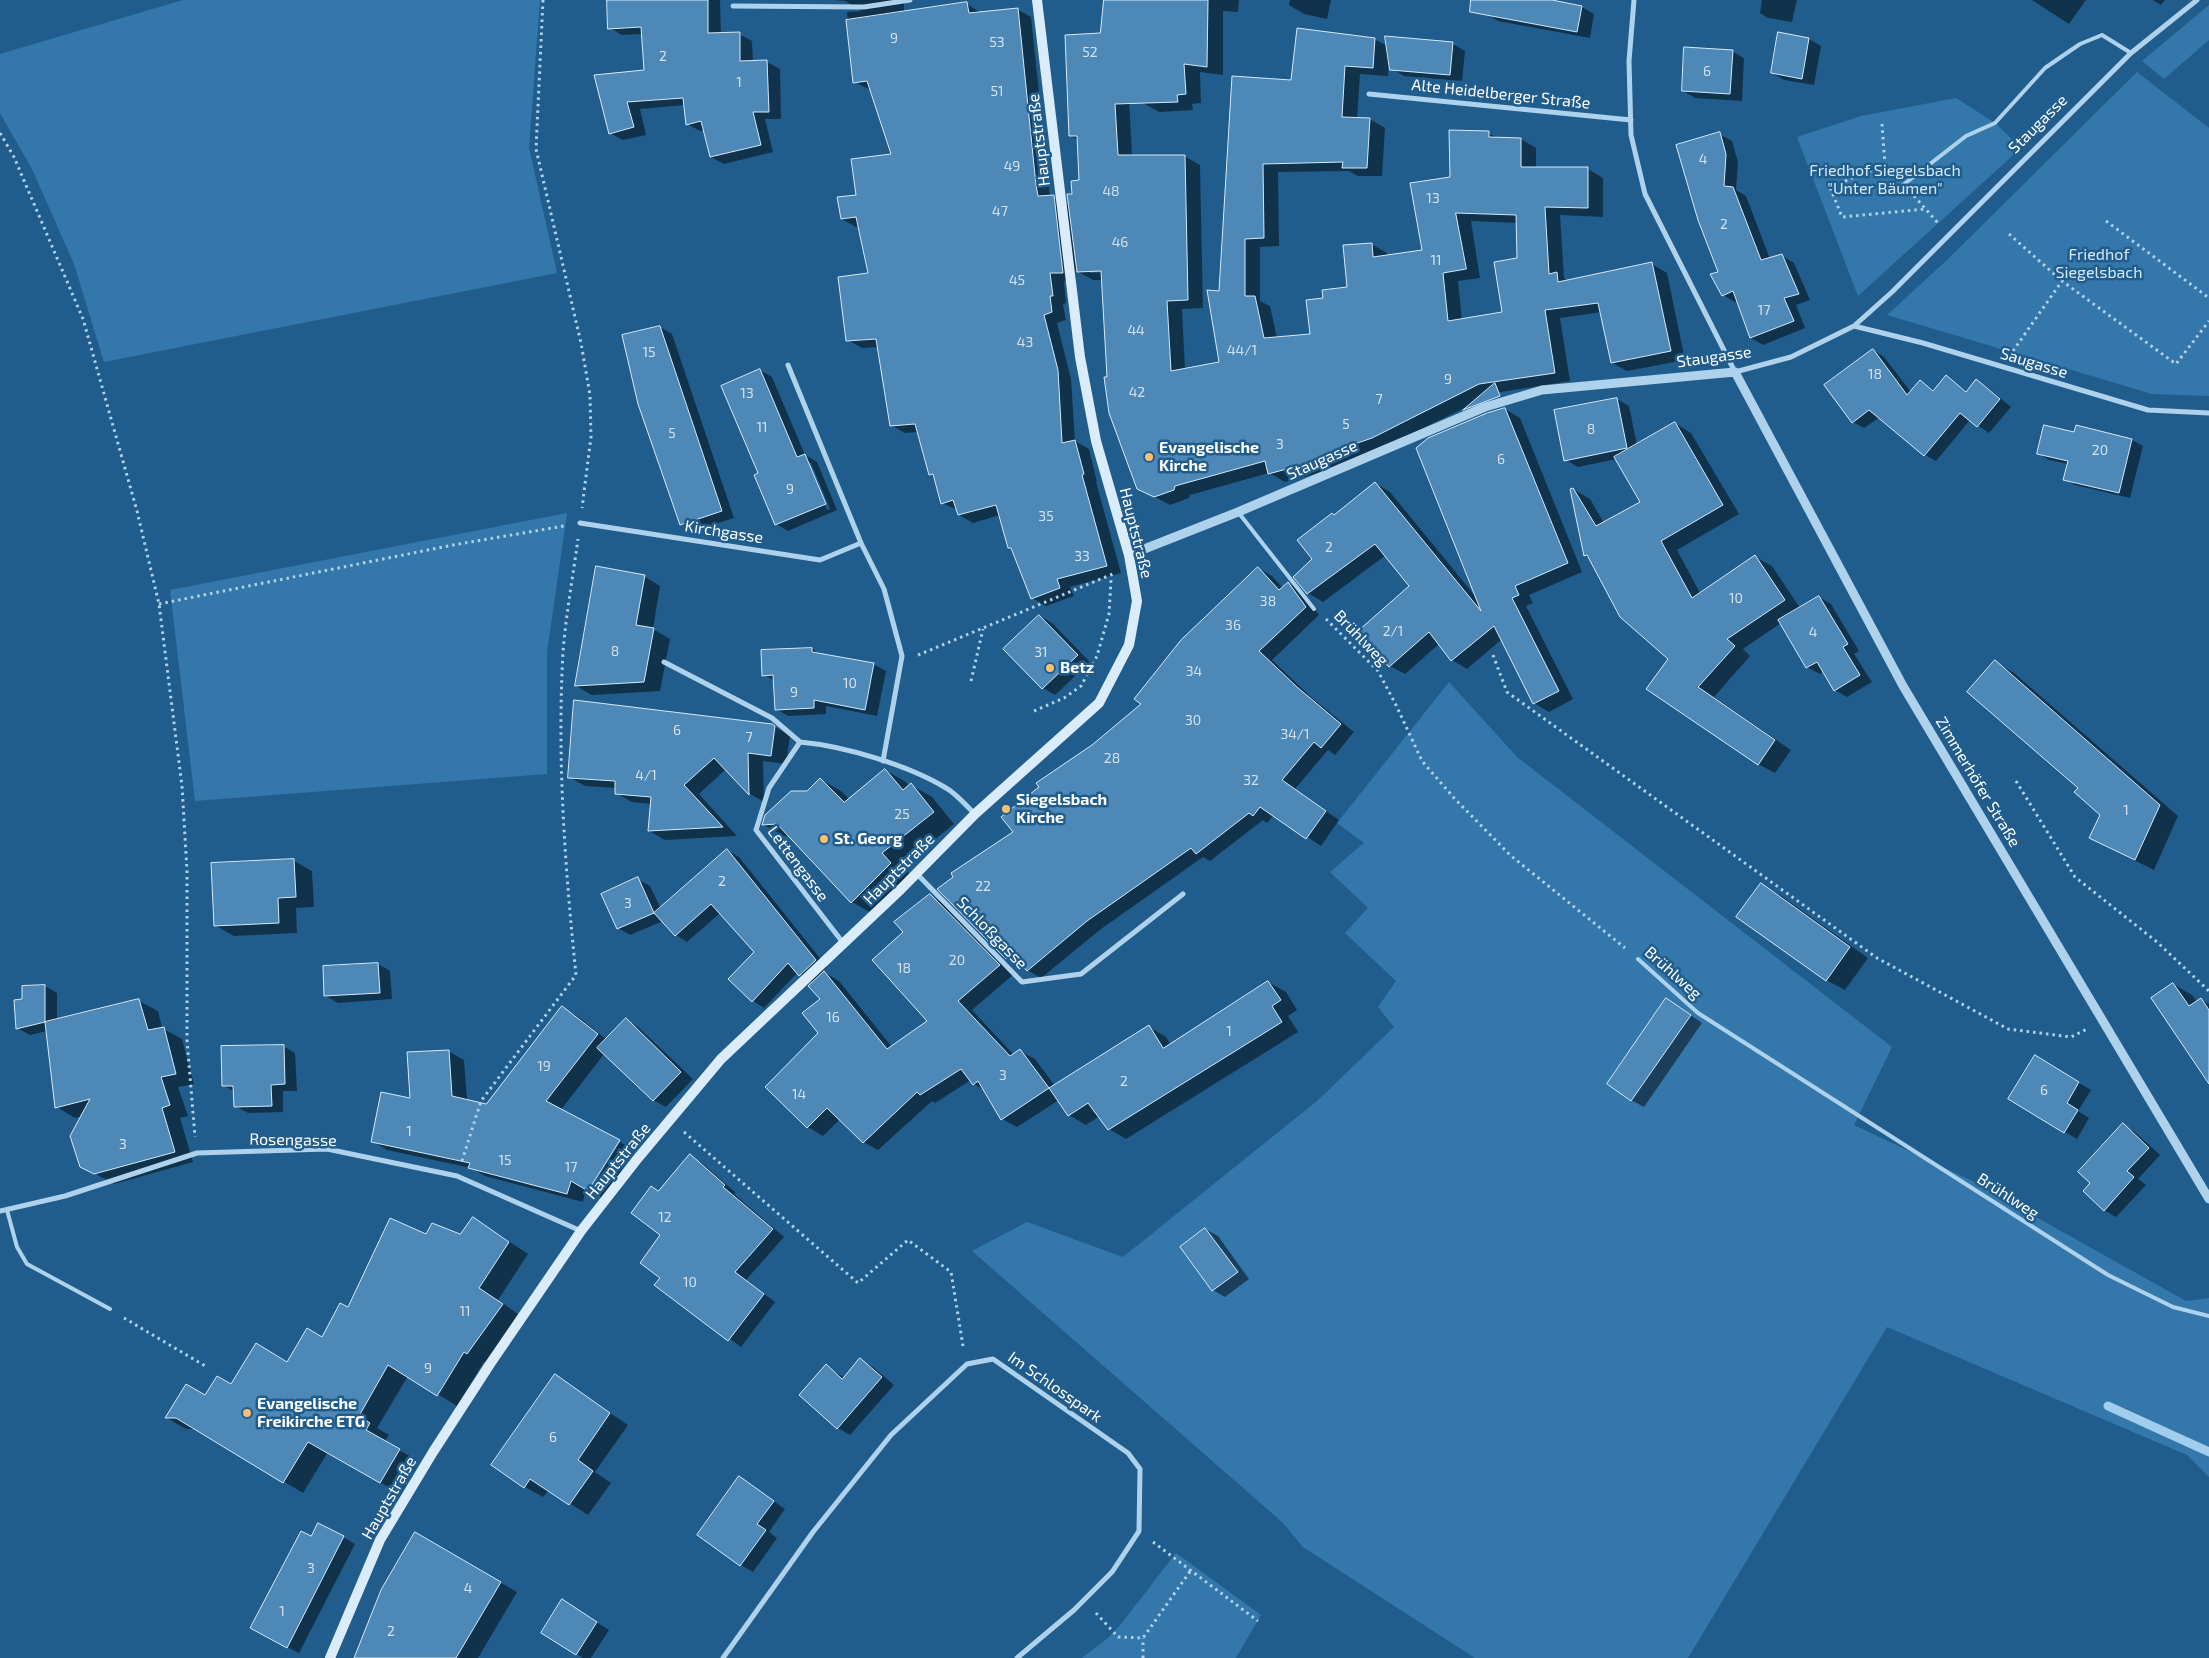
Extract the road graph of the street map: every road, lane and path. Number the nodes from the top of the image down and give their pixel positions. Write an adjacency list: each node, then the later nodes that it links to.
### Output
1 (543, 0): 27 (path)
2 (910, 0): 6 (street)
3 (1037, 0): 29 (main road, Hauptstraße)
4 (1634, 0): 9 (street)
5 (2197, 0): 7 (street, Staugasse)
6 (733, 6)
7 (2131, 53): 13 (lane); 21 (street, Staugasse)
8 (1369, 94): 9 (street, Alte Heidelberger Straße)
9 (1631, 120): 24 (street)
10 (1882, 124): 12 (path)
11 (0, 133): 32 (path)
12 (1885, 165): 13 (path); 14 (path)
13 (1903, 185): 14 (path)
14 (1926, 209): 16 (path)
15 (2106, 221): 19 (path)
16 (1939, 224)
17 (2010, 234): 18 (path)
18 (2062, 281): 20 (path); 23 (path)
19 (2209, 298)
20 (2209, 321)
21 (1854, 326): 23 (street, Saugasse); 24 (street, Staugasse)
22 (788, 364): 28 (street)
23 (2006, 368): 25 (street, Saugasse)
24 (1735, 372): 26 (street, Staugasse); 49 (street, Zimmerhöfer Straße)
25 (2209, 413)
26 (1238, 512): 29 (street, Staugasse); 33 (lane, Brühlweg)
27 (580, 523): 28 (street, Kirchgasse); 32 (path); 52 (path)
28 (861, 543): 36 (street)
29 (1128, 555): 30 (main road, Hauptstraße)
30 (1130, 566): 31 (path); 43 (main road, Hauptstraße)
31 (1112, 574): 34 (path); 39 (path)
32 (159, 604): 51 (path)
33 (1314, 608): 47 (path, Brühlweg)
34 (984, 628): 36 (path); 38 (path)
35 (1493, 655): 49 (path)
36 (902, 656): 41 (street)
37 (664, 662): 40 (street)
38 (971, 681)
39 (1034, 711)
40 (800, 742): 41 (street); 46 (street, Lettengasse)
41 (883, 761): 43 (street)
42 (2016, 781): 48 (path)
43 (974, 814): 44 (main road, Hauptstraße)
44 (917, 874): 45 (street, Schloßgasse); 46 (main road, Hauptstraße)
45 (1183, 894)
46 (844, 944): 50 (main road, Hauptstraße)
47 (1638, 959): 58 (lane, Brühlweg)
48 (2209, 991)
49 (2103, 1020): 53 (street, Zimmerhöfer Straße)
50 (670, 1120): 56 (main road, Hauptstraße); 59 (path)
51 (197, 1153): 52 (street, Rosengasse); 54 (street, Rosengasse)
52 (457, 1176): 56 (street, Rosengasse)
53 (2209, 1199)
54 (7, 1210): 55 (street, Rosengasse); 57 (lane)
55 (0, 1211)
56 (581, 1231): 66 (main road, Hauptstraße)
57 (110, 1309): 60 (path)
58 (2209, 1316)
59 (966, 1364): 61 (street, Im Schlosspark); 67 (street)
60 (207, 1367)
61 (1139, 1531): 62 (path); 63 (street)
62 (1191, 1570): 64 (path); 65 (path)
63 (1084, 1600): 65 (path); 68 (street)
64 (1258, 1620)
65 (1143, 1638): 69 (path)
66 (330, 1658)
67 (723, 1658)
68 (1017, 1658)
69 (1143, 1658)

